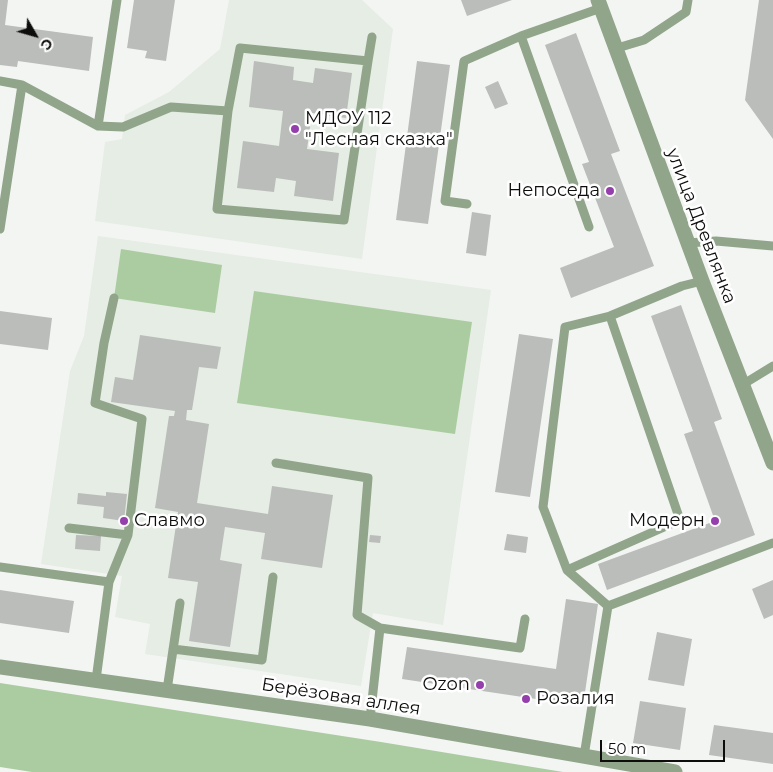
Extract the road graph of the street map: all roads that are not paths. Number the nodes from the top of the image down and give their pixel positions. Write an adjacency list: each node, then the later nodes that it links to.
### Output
1 (117, 0): 11 (lane)
2 (688, 0): 6 (lane)
3 (600, 4): 4 (lane); 6 (street, улица Древлянка)
4 (521, 36): 12 (lane); 13 (lane)
5 (372, 37): 7 (lane)
6 (614, 49): 15 (street, улица Древлянка)
7 (368, 61): 10 (lane); 10 (lane)
8 (0, 81): 9 (lane)
9 (22, 85): 11 (lane); 14 (lane)
10 (228, 111): 11 (lane)
11 (98, 126)
12 (467, 204)
13 (589, 227)
14 (0, 229)
15 (688, 243): 16 (lane); 17 (street, улица Древлянка)
16 (773, 246)
17 (702, 281): 19 (lane); 21 (street, улица Древлянка)
18 (114, 298): 25 (lane)
19 (610, 316): 28 (lane); 28 (lane)
20 (773, 366): 21 (lane)
21 (742, 385): 23 (street, улица Древлянка)
22 (276, 463): 34 (lane)
23 (773, 463)
24 (69, 528): 25 (lane)
25 (128, 535): 30 (lane)
26 (773, 543): 32 (lane)
27 (0, 567): 30 (lane)
28 (567, 570): 32 (lane)
29 (273, 577): 35 (lane)
30 (109, 582): 37 (lane)
31 (180, 603): 35 (lane)
32 (608, 606): 40 (lane)
33 (526, 619): 34 (lane)
34 (380, 628): 39 (lane)
35 (173, 649): 38 (lane)
36 (0, 667): 37 (street, Берёзовая аллея)
37 (96, 680): 38 (street, Берёзовая аллея)
38 (167, 690): 39 (street, Берёзовая аллея)
39 (370, 719): 40 (street, Берёзовая аллея)
40 (584, 756): 41 (street, Берёзовая аллея)
41 (675, 772)

